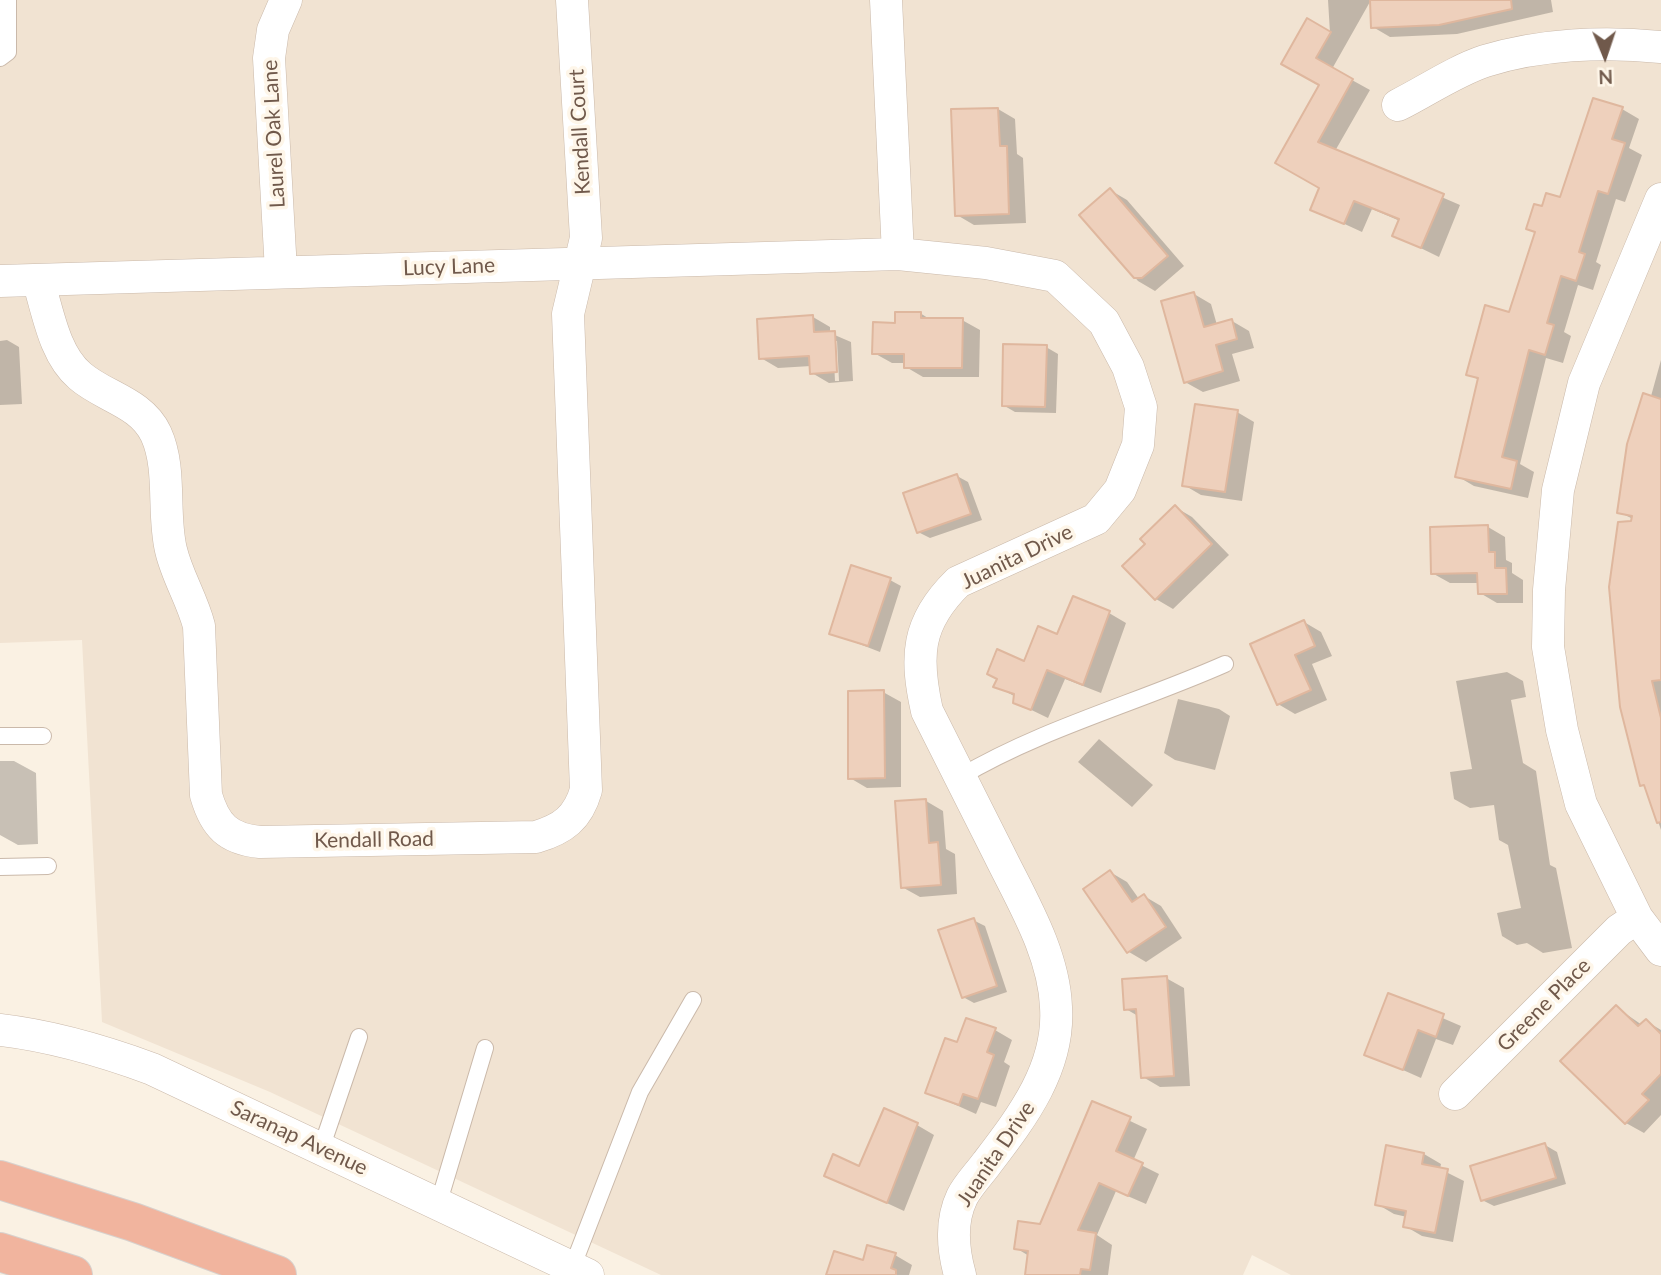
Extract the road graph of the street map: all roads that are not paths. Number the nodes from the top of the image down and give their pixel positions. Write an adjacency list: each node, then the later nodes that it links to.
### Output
1 (8, 0): 6 (lane)
2 (286, 0): 11 (street, Laurel Oak Lane)
3 (572, 0): 10 (street, Kendall Court)
4 (886, 0): 9 (street)
5 (1661, 47): 7 (street)
6 (0, 58)
7 (1398, 105)
8 (1661, 199): 20 (street)
9 (898, 254): 10 (street, Lucy Lane); 17 (street, Juanita Drive)
10 (579, 263): 11 (street, Lucy Lane); 12 (street, Kendall Road)
11 (281, 271): 12 (street, Lucy Lane)
12 (38, 280): 13 (street, Lucy Lane)
13 (0, 281)
14 (1225, 664): 17 (lane)
15 (0, 736): 16 (lane)
16 (43, 736)
17 (960, 777): 34 (street, Juanita Drive)
18 (48, 866): 19 (lane)
19 (0, 867)
20 (1637, 918): 21 (street); 26 (street, Greene Place)
21 (1661, 950)
22 (693, 1000): 31 (lane)
23 (0, 1031): 27 (street, Saranap Avenue)
24 (359, 1037): 27 (lane)
25 (485, 1048): 29 (lane)
26 (1455, 1094)
27 (321, 1149): 29 (street, Saranap Avenue)
28 (0, 1180): 33 (highway)
29 (438, 1205): 31 (street, Saranap Avenue)
30 (0, 1252): 32 (highway)
31 (580, 1271)
32 (73, 1275)
33 (277, 1275)
34 (960, 1275)

